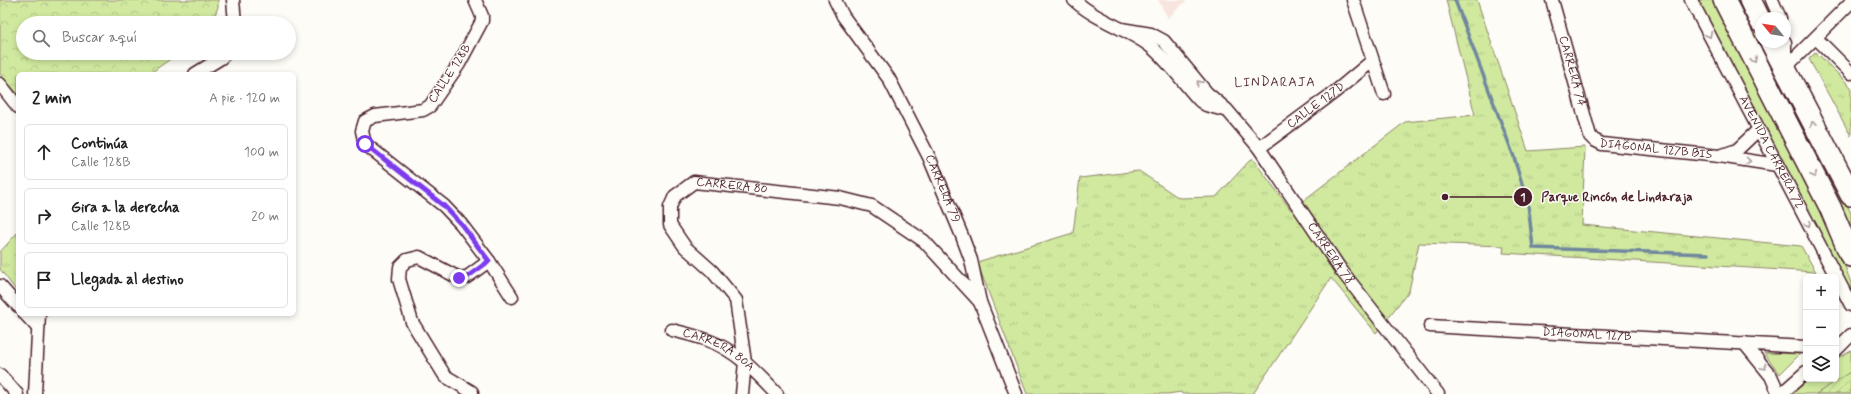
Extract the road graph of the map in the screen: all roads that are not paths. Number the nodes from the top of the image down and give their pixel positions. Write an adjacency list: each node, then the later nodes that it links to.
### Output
1 (233, 0): 14 (street)
2 (476, 0): 33 (street, CALLE 128B)
3 (835, 0): 36 (street, CARRERA 79)
4 (1074, 0): 28 (street, CARRERA 78)
5 (1353, 0): 19 (street)
6 (1552, 0): 27 (street, CARRERA 74)
7 (1691, 0): 26 (street, AVENIDA CARRERA 72, one-way to 26)
8 (1724, 0): 32 (highway, one-way to 32)
9 (1750, 0): 12 (highway)
10 (1772, 0): 13 (street)
11 (1851, 2): 15 (street)
12 (1756, 12)
13 (1777, 12)
14 (234, 16)
15 (1816, 38): 20 (street); 22 (street)
16 (1774, 48): 20 (highway)
17 (1785, 48): 20 (street)
18 (218, 60): 21 (street)
19 (1372, 61): 24 (street); 28 (street, CALLE 127D)
20 (1784, 69): 31 (highway, one-way to 20)
21 (198, 72)
22 (1851, 73)
23 (0, 84): 25 (street)
24 (1384, 94)
25 (16, 104)
26 (1758, 130): 29 (street); 30 (street, AVENIDA CARRERA 72)
27 (1594, 140): 29 (street, DIAGONAL 127B BIS)
28 (1259, 148): 57 (street, CARRERA 78)
29 (1719, 156): 30 (street, DIAGONAL 127B BIS, one-way to 30)
30 (1776, 165): 38 (street, AVENIDA CARRERA 72, one-way to 38)
31 (1848, 183)
32 (1851, 256)
33 (489, 261): 35 (street, CALLE 128B); 51 (street)
34 (0, 286): 37 (street)
35 (512, 297)
36 (980, 302): 48 (street, CARRERA 80); 56 (street, CARRERA 79)
37 (16, 304)
38 (1851, 305)
39 (27, 316): 42 (street)
40 (39, 316): 42 (street)
41 (1430, 326): 45 (street, DIAGONAL 127B)
42 (38, 328): 53 (street)
43 (672, 330): 48 (street, CARRERA 80A)
44 (1851, 335): 47 (street)
45 (1744, 343): 46 (street, DIAGONAL 127B); 58 (street, one-way to 58)
46 (1803, 347)
47 (1839, 347)
48 (745, 362): 54 (street, CARRERA 80); 55 (street, CARRERA 80A)
49 (0, 375): 52 (street)
50 (1803, 375): 58 (street)
51 (472, 392)
52 (17, 394)
53 (35, 394)
54 (742, 394)
55 (777, 394)
56 (1016, 394)
57 (1438, 394)
58 (1780, 394)

